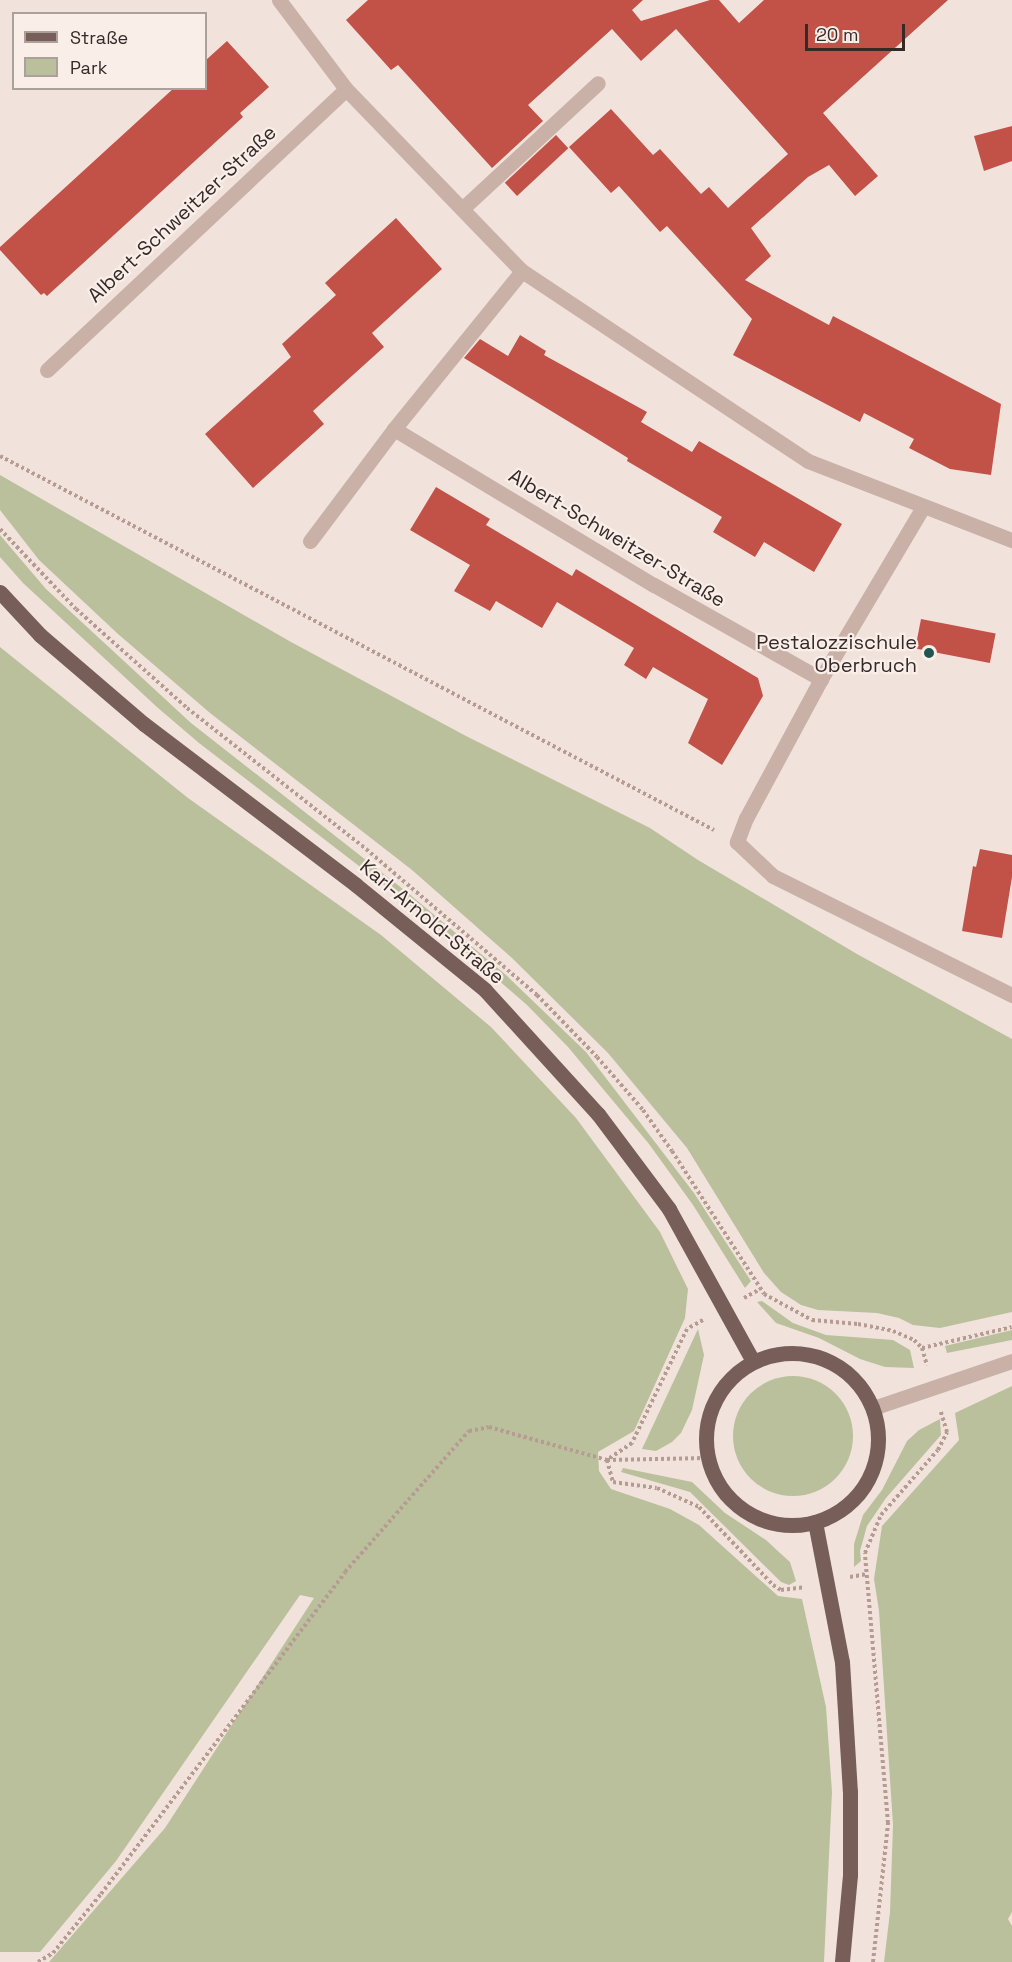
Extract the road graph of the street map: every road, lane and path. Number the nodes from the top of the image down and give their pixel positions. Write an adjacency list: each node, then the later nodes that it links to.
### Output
1 (279, 0): 3 (street)
2 (598, 83): 4 (street)
3 (346, 89): 4 (street); 6 (street, Albert-Schweitzer-Straße)
4 (462, 208): 5 (street)
5 (522, 271): 7 (street); 9 (street)
6 (47, 370)
7 (394, 429): 11 (street); 13 (street, Albert-Schweitzer-Straße)
8 (0, 456): 14 (path)
9 (923, 507): 10 (street); 13 (street)
10 (1012, 540)
11 (310, 541)
12 (0, 592): 17 (main road, Karl-Arnold-Straße)
13 (821, 679): 14 (street)
14 (737, 842): 15 (street)
15 (1012, 995)
16 (760, 1289): 17 (path)
17 (725, 1307): 19 (main road, Karl-Arnold-Straße); 24 (path)
18 (922, 1348): 21 (path)
19 (753, 1361): 22 (main road); 23 (main road)
20 (1012, 1361): 21 (street)
21 (933, 1389): 22 (street); 26 (path)
22 (873, 1408): 25 (main road)
23 (708, 1458): 24 (path); 25 (main road)
24 (607, 1460): 27 (path); 28 (path)
25 (815, 1522): 27 (main road)
26 (867, 1574): 27 (path); 30 (path)
27 (825, 1581): 29 (main road)
28 (38, 1962)
29 (842, 1962)
30 (873, 1962)

